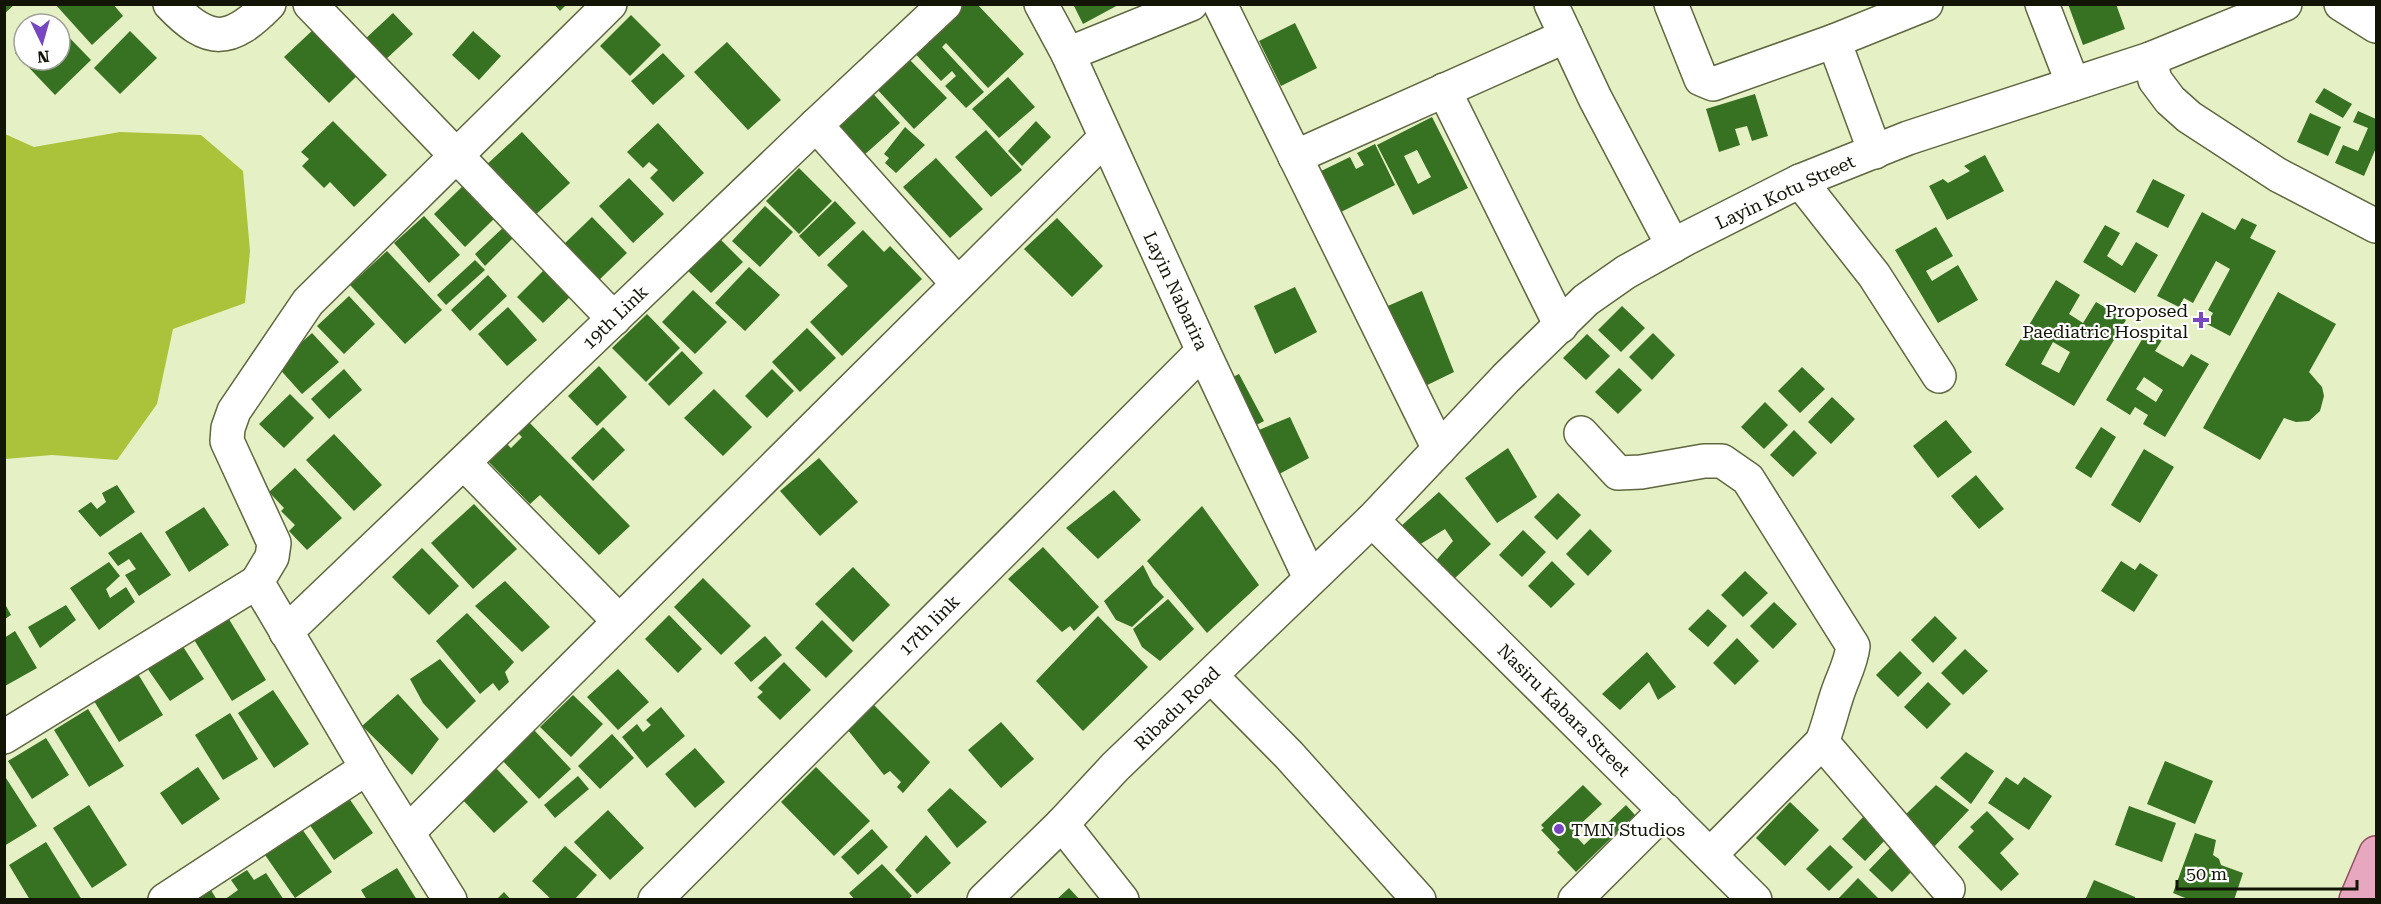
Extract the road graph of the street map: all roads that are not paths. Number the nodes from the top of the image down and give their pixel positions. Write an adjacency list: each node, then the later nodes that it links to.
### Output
1 (170, 4): 2 (street)
2 (269, 4)
3 (310, 4): 26 (street)
4 (610, 4): 26 (street)
5 (945, 4): 23 (street, 19th Link)
6 (1041, 4): 19 (street, Layin Nabarira)
7 (1191, 4): 19 (street)
8 (1220, 4): 27 (street)
9 (1551, 4): 17 (street)
10 (1671, 4): 18 (street)
11 (1926, 4): 15 (street)
12 (2042, 4): 21 (street)
13 (2285, 4): 20 (street, Layin Kotu Street)
14 (2341, 4): 16 (street)
15 (1886, 11): 18 (street)
16 (2376, 26)
17 (1566, 36): 22 (street); 30 (street)
18 (1834, 41): 25 (street)
19 (1068, 54): 24 (street, Layin Nabarira)
20 (2150, 59): 21 (street, Layin Kotu Street); 29 (street)
21 (2073, 84): 25 (street, Layin Kotu Street)
22 (1444, 90): 27 (street); 33 (street)
23 (816, 125): 31 (street); 32 (street, 19th Link)
24 (1105, 138): 31 (street); 34 (street, Layin Nabarira)
25 (1875, 152): 28 (street, Layin Kotu Street)
26 (455, 157): 32 (street); 41 (street)
27 (1295, 157): 37 (street)
28 (1800, 181): 30 (street, Layin Kotu Street); 35 (street)
29 (2376, 226)
30 (1672, 246): 33 (street, Layin Kotu Street)
31 (958, 284): 42 (street)
32 (614, 319): 38 (street, 19th Link)
33 (1561, 326): 37 (street, Layin Kotu Street)
34 (1203, 351): 40 (street, Layin Nabarira); 56 (street, 17th link)
35 (1939, 376)
36 (1581, 433): 46 (street)
37 (1439, 448): 39 (street, Layin Kotu Street)
38 (464, 462): 42 (street); 43 (street, 19th Link)
39 (1372, 520): 40 (street, Ribadu Road); 48 (street, Nasiru Kabara Street)
40 (1310, 578): 44 (street, Ribadu Road)
41 (257, 582): 43 (street); 45 (street)
42 (619, 621): 50 (street)
43 (286, 632): 47 (street)
44 (1211, 676): 49 (street, Ribadu Road); 59 (street)
45 (4, 737)
46 (1822, 742): 52 (street); 53 (street)
47 (367, 768): 50 (street); 54 (street)
48 (1665, 810): 52 (street, Nasiru Kabara Street); 60 (street)
49 (1062, 824): 57 (street, Ribadu Road); 58 (street)
50 (408, 832): 55 (street)
51 (2376, 853): 62 (main road)
52 (1710, 855): 61 (street, Nasiru Kabara Street)
53 (1948, 889)
54 (165, 900)
55 (450, 900)
56 (655, 900)
57 (984, 900)
58 (1122, 900)
59 (1419, 900)
60 (1575, 900)
61 (1755, 900)
62 (2356, 900)

